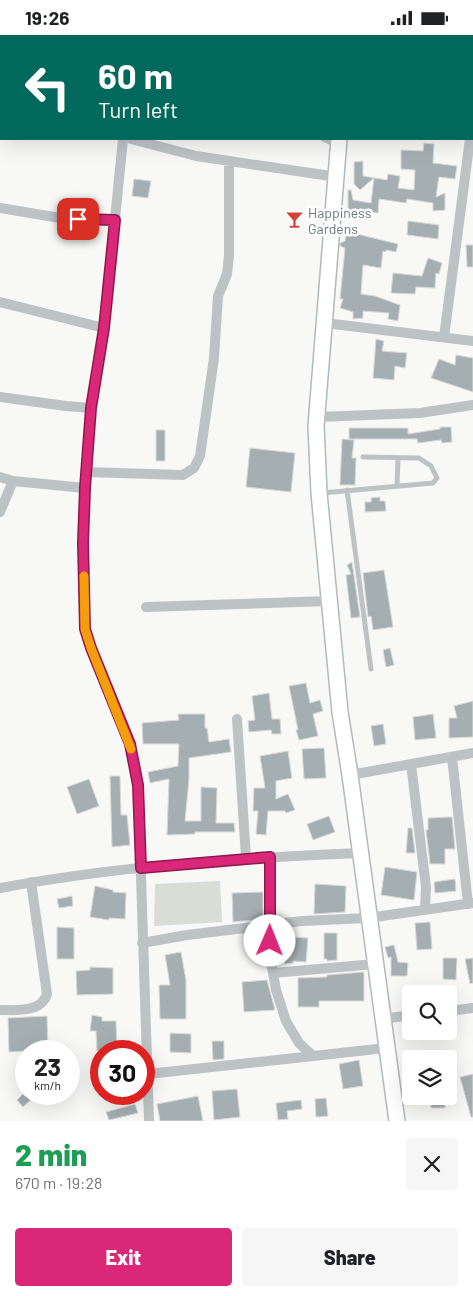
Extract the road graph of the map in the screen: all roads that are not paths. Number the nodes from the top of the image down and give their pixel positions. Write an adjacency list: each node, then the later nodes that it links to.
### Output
1 (123, 140): 9 (street)
2 (136, 140): 6 (street)
3 (326, 140): 5 (lane)
4 (470, 140): 13 (street)
5 (339, 143): 7 (street)
6 (229, 161): 7 (street); 21 (street)
7 (337, 177): 11 (street)
8 (0, 208): 9 (street)
9 (115, 220): 12 (street)
10 (0, 302): 12 (street)
11 (325, 323): 13 (street); 18 (street)
12 (104, 328): 17 (street)
13 (444, 337): 14 (street)
14 (473, 341)
15 (0, 397): 17 (street)
16 (473, 405): 18 (street)
17 (91, 408): 21 (street)
18 (317, 417): 27 (street)
19 (363, 457): 20 (lane)
20 (398, 458): 24 (lane); 24 (lane)
21 (86, 472): 25 (street)
22 (0, 477): 23 (street)
23 (13, 481): 25 (street); 28 (street)
24 (397, 486): 26 (lane)
25 (85, 488): 42 (street)
26 (347, 490): 27 (lane); 31 (lane)
27 (319, 493): 29 (street)
28 (0, 512)
29 (329, 601): 30 (street); 36 (street)
30 (146, 607)
31 (371, 669)
32 (237, 719): 41 (street)
33 (473, 753): 34 (street)
34 (452, 757): 35 (street); 38 (street)
35 (411, 764): 36 (street); 46 (street)
36 (350, 775): 39 (street)
37 (473, 850): 38 (street)
38 (462, 851): 45 (street)
39 (359, 853): 40 (street); 47 (street)
40 (270, 857): 41 (street); 48 (street)
41 (246, 859): 42 (street)
42 (141, 868): 43 (street); 49 (street)
43 (31, 882): 44 (street); 54 (street)
44 (0, 888)
45 (470, 903): 46 (street)
46 (425, 910): 47 (street)
47 (368, 918): 48 (street); 50 (street)
48 (270, 926): 49 (street); 51 (street)
49 (142, 943): 57 (street)
50 (374, 964): 51 (street); 56 (street)
51 (273, 973): 59 (street)
52 (473, 1007): 53 (street)
53 (457, 1010)
54 (0, 1011)
55 (402, 1016): 56 (street)
56 (382, 1019): 58 (street)
57 (146, 1040)
58 (386, 1048): 59 (street); 63 (street)
59 (313, 1056): 60 (street)
60 (155, 1073)
61 (149, 1105): 62 (street)
62 (149, 1121)
63 (397, 1121)

